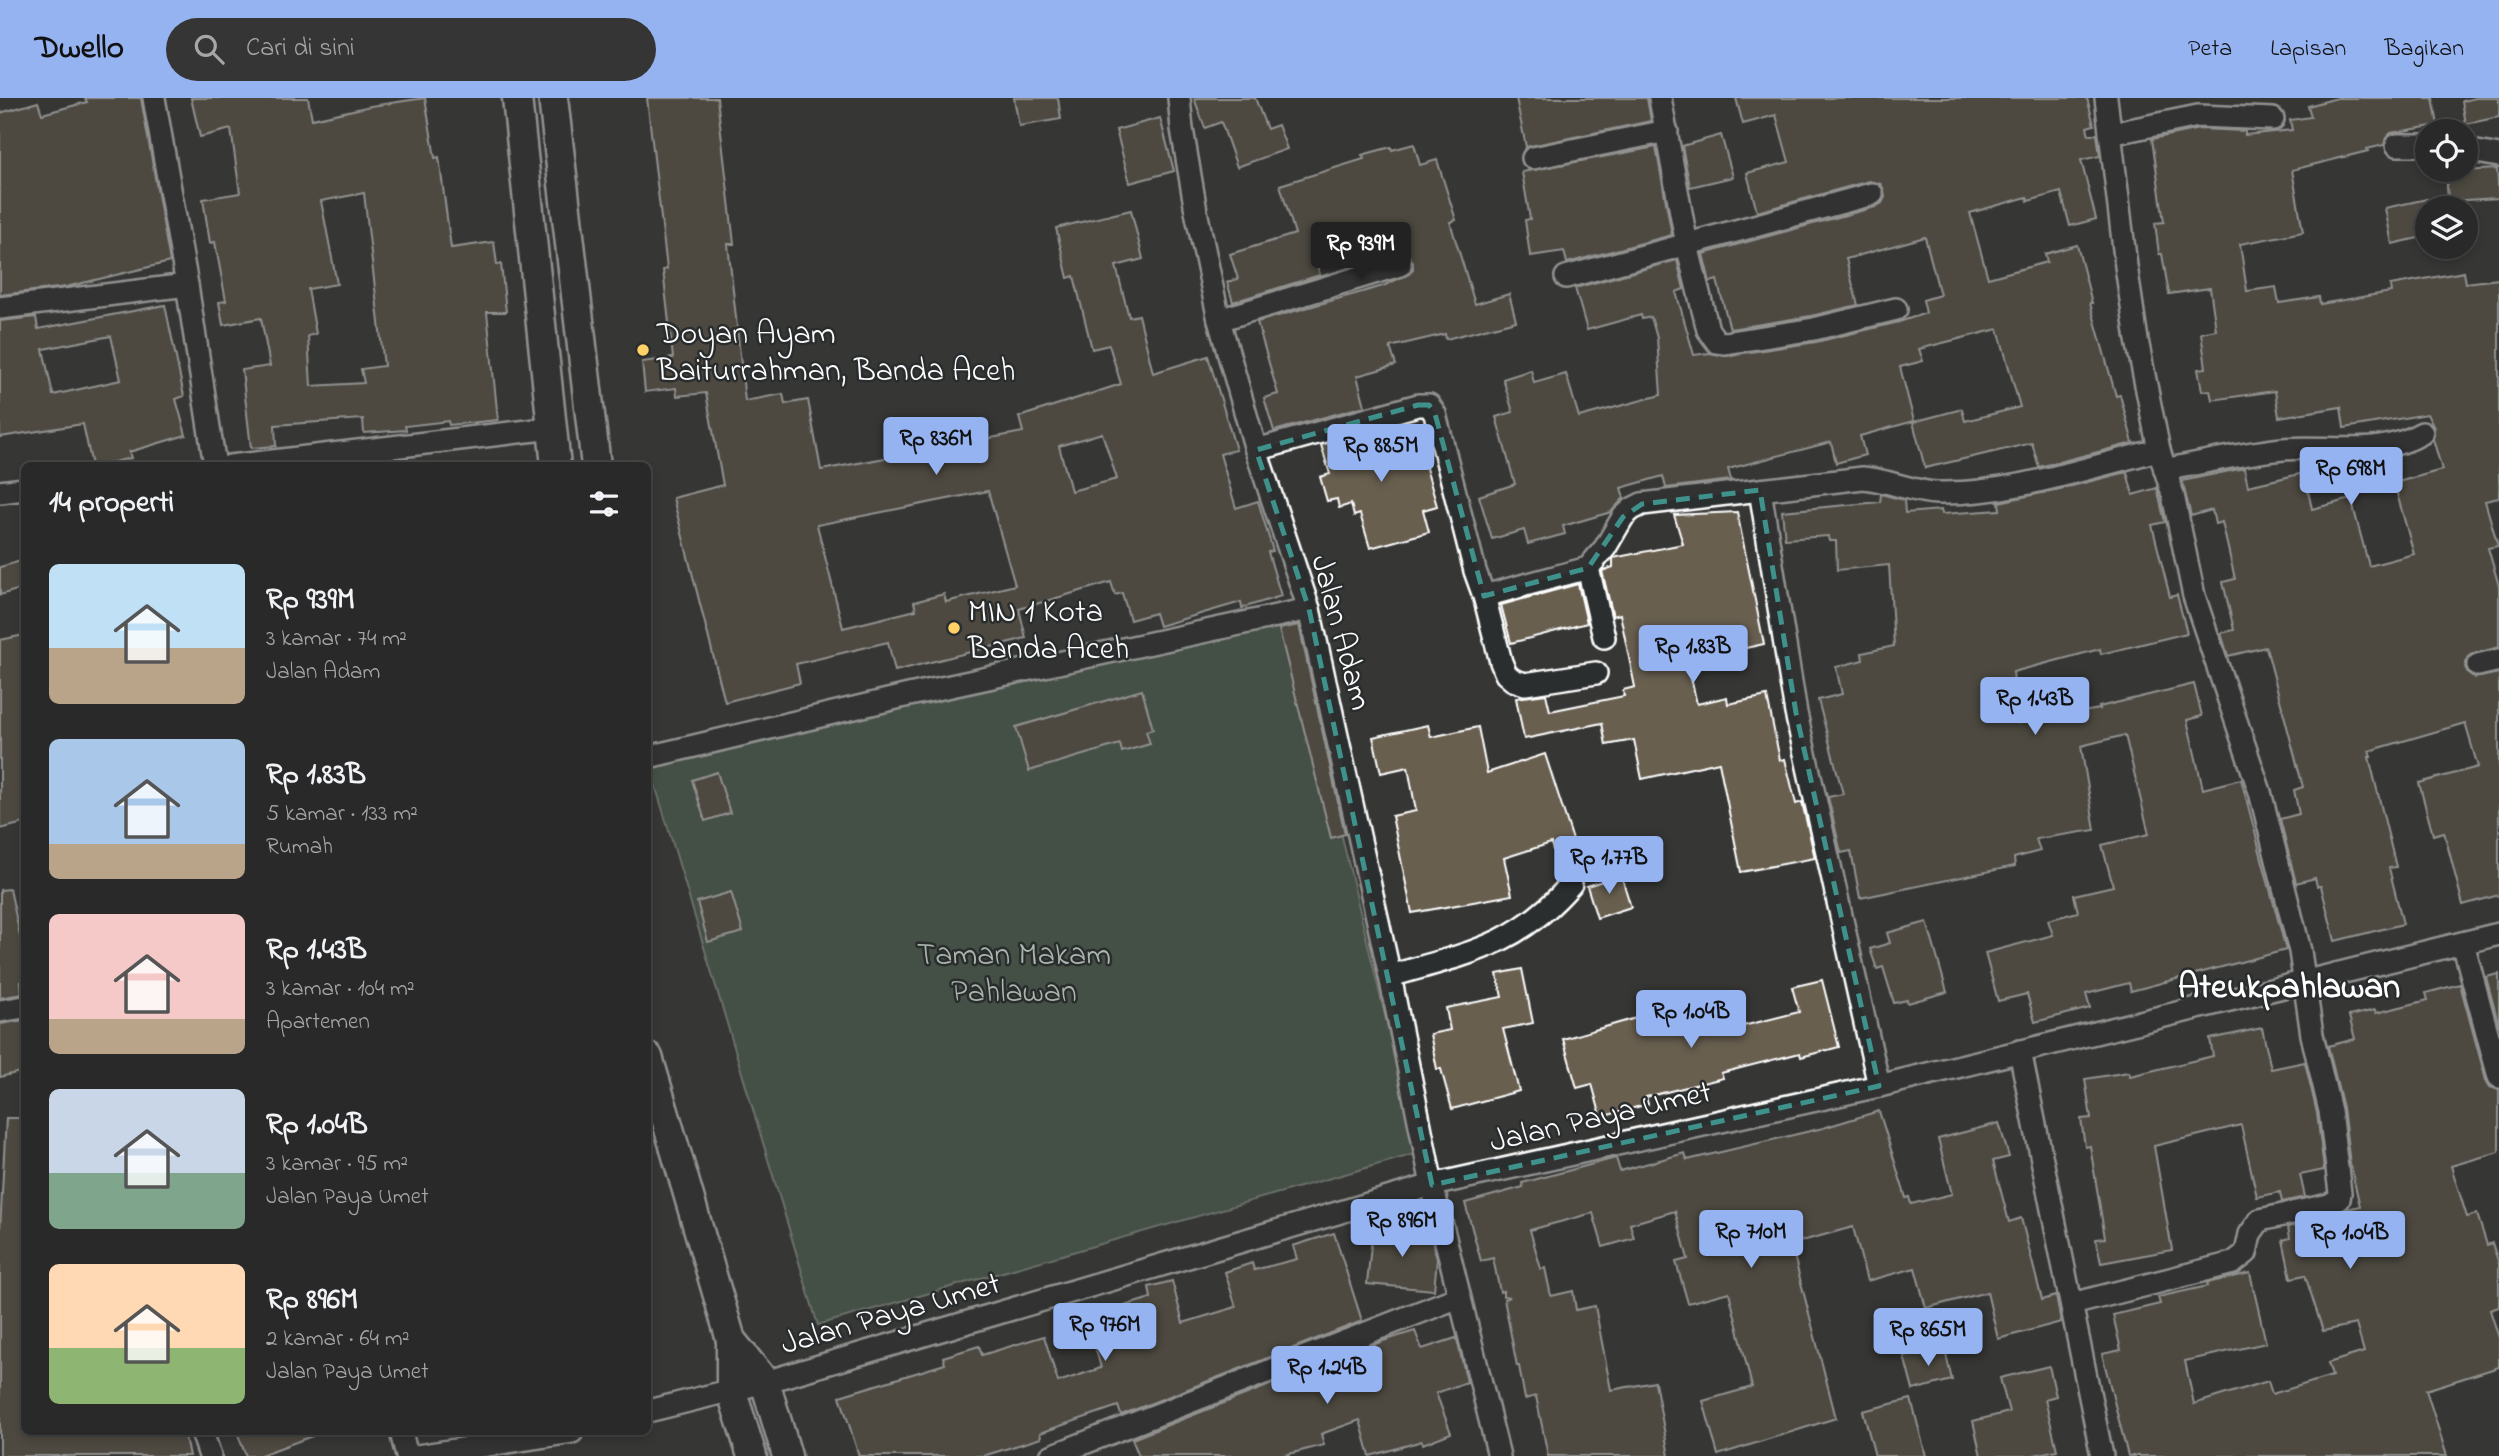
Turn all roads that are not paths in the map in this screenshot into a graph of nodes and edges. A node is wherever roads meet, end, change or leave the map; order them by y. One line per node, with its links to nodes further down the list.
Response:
1 (154, 98): 19 (street)
2 (517, 98): 23 (street)
3 (554, 98): 30 (street)
4 (1179, 98): 22 (street, Jalan Adam)
5 (1660, 98): 8 (street)
6 (2106, 98): 9 (street)
7 (2273, 120): 9 (street)
8 (1667, 131): 14 (street); 16 (street)
9 (2110, 134): 26 (street)
10 (2397, 145): 11 (street)
11 (2415, 145)
12 (2478, 152): 13 (street)
13 (2499, 156)
14 (1533, 158)
15 (1872, 194): 16 (street)
16 (1688, 245): 18 (street); 21 (street)
17 (1400, 265): 22 (street)
18 (1566, 277)
19 (187, 285): 20 (street); 27 (street)
20 (0, 307)
21 (1896, 309)
22 (1219, 320): 25 (street, Jalan Adam)
23 (553, 428): 28 (street); 29 (street)
24 (2422, 433): 26 (street)
25 (1256, 450): 35 (street); 36 (street, Jalan Adam)
26 (2162, 460): 32 (street); 46 (street)
27 (214, 462)
28 (264, 462)
29 (556, 462)
30 (596, 462)
31 (21, 489): 33 (street)
32 (1760, 490): 34 (street); 52 (street)
33 (0, 492)
34 (1588, 568): 35 (street); 37 (street)
35 (1483, 596): 40 (street)
36 (1309, 609): 41 (street); 45 (street, Jalan Adam)
37 (1604, 637)
38 (2499, 660): 39 (street)
39 (2478, 665)
40 (1596, 673)
41 (651, 756)
42 (1571, 884): 45 (street)
43 (2499, 934): 44 (street, Jalan Paya Umet)
44 (2463, 943): 46 (street, Jalan Paya Umet); 51 (street)
45 (1390, 975): 53 (street, Jalan Adam)
46 (2303, 982): 49 (street, Jalan Paya Umet); 55 (street)
47 (21, 1008): 48 (street)
48 (0, 1011)
49 (2020, 1051): 52 (street, Jalan Paya Umet); 55 (street)
50 (651, 1067): 56 (street)
51 (2499, 1077)
52 (1878, 1086): 53 (street, Jalan Paya Umet)
53 (1432, 1185): 54 (street, Jalan Adam); 57 (street, Jalan Paya Umet)
54 (1460, 1297): 68 (street); 69 (street, Jalan Adam)
55 (2072, 1304): 70 (street)
56 (731, 1339): 57 (street); 58 (street)
57 (765, 1382): 58 (street, Jalan Paya Umet); 67 (street)
58 (732, 1389): 59 (street, Jalan Paya Umet); 66 (street)
59 (651, 1410)
60 (203, 1435): 63 (street)
61 (402, 1435): 64 (street)
62 (553, 1435): 65 (street)
63 (210, 1456)
64 (407, 1456)
65 (417, 1456)
66 (752, 1456)
67 (787, 1456)
68 (1051, 1456)
69 (1499, 1456)
70 (2102, 1456)

